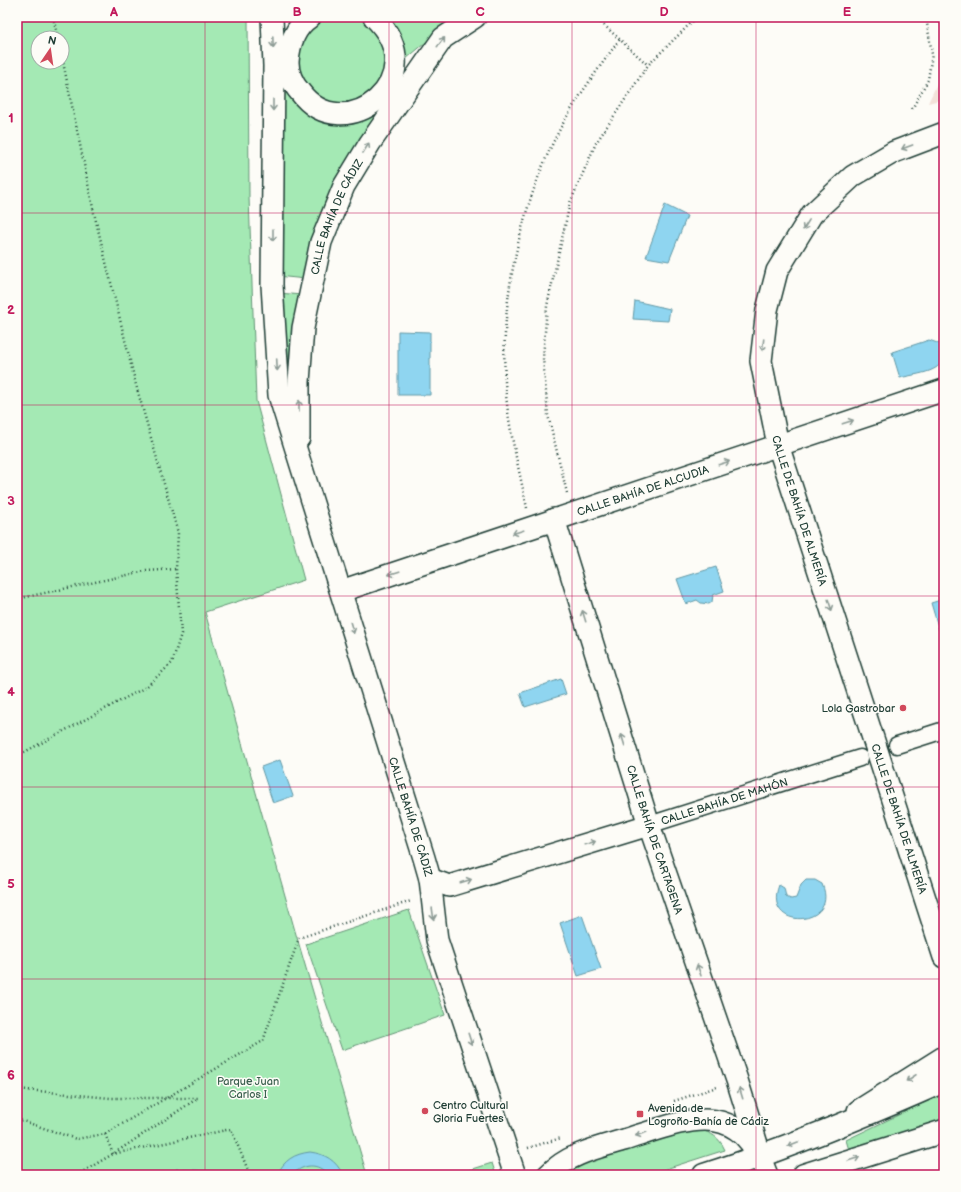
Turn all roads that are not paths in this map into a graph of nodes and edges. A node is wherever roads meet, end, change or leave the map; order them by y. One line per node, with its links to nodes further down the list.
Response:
1 (272, 17): 5 (street, one-way to 5)
2 (310, 17): 5 (street)
3 (374, 17): 6 (street)
4 (476, 17): 6 (street, CALLE BAHÍA DE CÁDIZ, one-way to 4)
5 (281, 66): 6 (street); 10 (street, CALLE BAHÍA DE CÁDIZ, one-way to 10)
6 (392, 97): 10 (street, CALLE BAHÍA DE CÁDIZ, one-way to 6)
7 (944, 133): 9 (street, CALLE DE BAHÍA DE ALMERÍA, one-way to 9)
8 (944, 390): 9 (street, CALLE BAHÍA DE ALCUDIA, one-way to 8)
9 (778, 445): 11 (street, CALLE BAHÍA DE ALCUDIA, one-way to 9); 18 (street, CALLE DE BAHÍA DE ALMERÍA, one-way to 18)
10 (299, 459): 12 (street, CALLE BAHÍA DE CÁDIZ)
11 (554, 520): 12 (street, CALLE BAHÍA DE ALCUDIA, one-way to 12); 16 (street, CALLE BAHÍA DE CARTAGENA, one-way to 11)
12 (341, 591): 17 (street, CALLE BAHÍA DE CÁDIZ, one-way to 17)
13 (944, 730): 14 (street)
14 (897, 746)
15 (860, 758): 16 (street, CALLE BAHÍA DE MAHÓN)
16 (649, 825): 17 (street, CALLE BAHÍA DE MAHÓN, one-way to 16); 23 (street, CALLE BAHÍA DE CARTAGENA, one-way to 16)
17 (430, 887): 24 (street, CALLE BAHÍA DE CÁDIZ, one-way to 24)
18 (944, 957)
19 (944, 1057): 22 (street, one-way to 22)
20 (944, 1081): 22 (main road)
21 (944, 1130): 27 (main road, one-way to 21)
22 (826, 1132): 23 (main road, one-way to 23)
23 (764, 1166): 25 (street, one-way to 25); 26 (main road)
24 (515, 1175)
25 (548, 1175)
26 (704, 1175)
27 (804, 1175)

